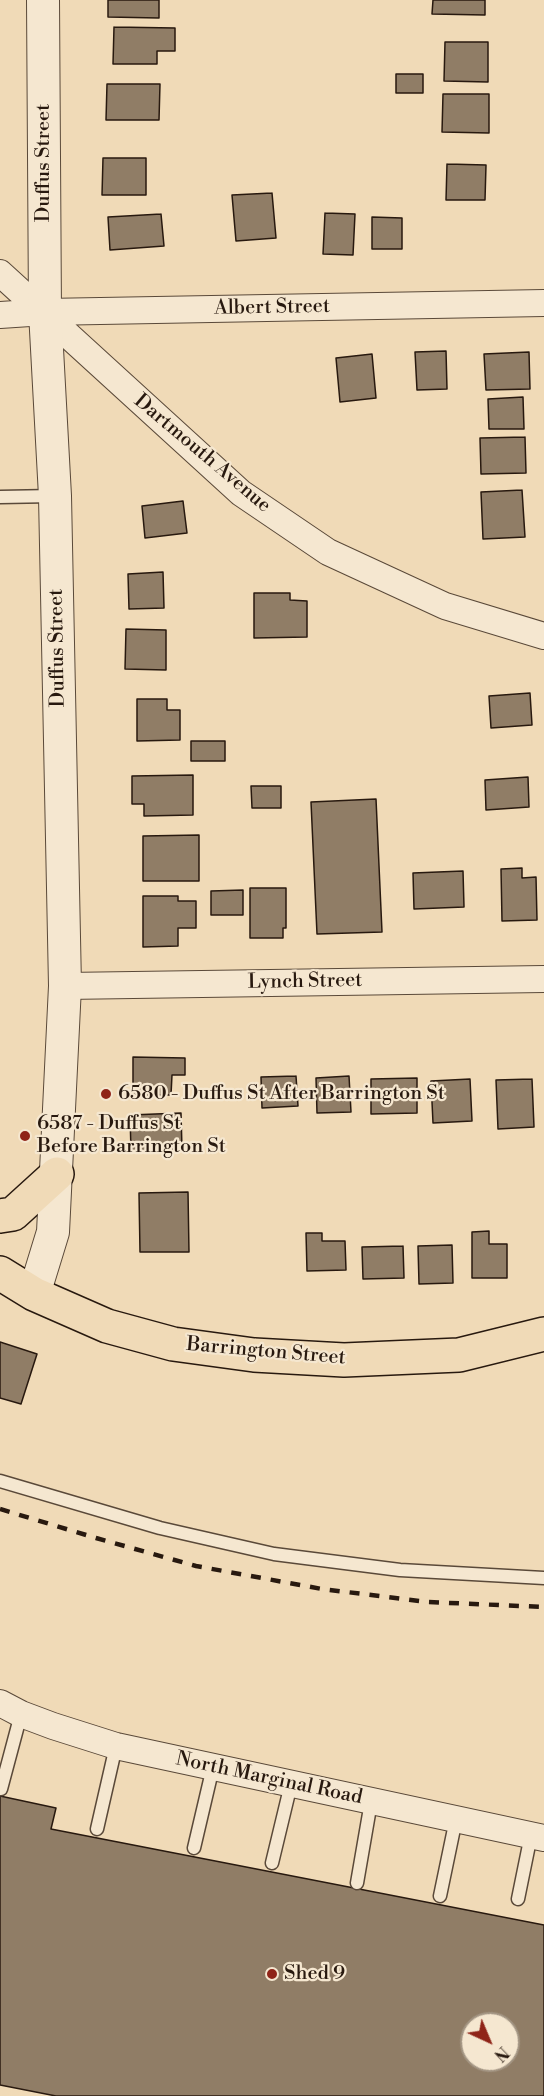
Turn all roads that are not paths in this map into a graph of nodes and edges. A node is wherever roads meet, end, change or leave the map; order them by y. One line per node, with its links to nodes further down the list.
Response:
1 (43, 0): 5 (street, Duffus Street)
2 (0, 273): 5 (street, Dartmouth Avenue)
3 (0, 299): 5 (street, Dartmouth Avenue)
4 (544, 303): 5 (street, Albert Street)
5 (45, 312): 6 (street, Albert Street); 7 (street, Duffus Street); 9 (street, Dartmouth Avenue)
6 (0, 315)
7 (55, 496): 8 (lane); 11 (street, Duffus Street)
8 (0, 497)
9 (544, 636)
10 (544, 979): 11 (street, Lynch Street)
11 (65, 986): 12 (street, Duffus Street)
12 (57, 1174): 13 (main road); 15 (street, Duffus Street)
13 (0, 1216)
14 (0, 1273): 15 (main road, Barrington Street)
15 (34, 1294): 16 (main road, Barrington Street)
16 (544, 1334)
17 (0, 1481): 18 (lane)
18 (544, 1578)
19 (10, 1709): 20 (street, North Marginal Road); 23 (lane)
20 (116, 1746): 21 (street, North Marginal Road); 26 (lane)
21 (213, 1767): 22 (street, North Marginal Road); 28 (lane)
22 (291, 1784): 24 (street, North Marginal Road); 29 (lane)
23 (1, 1789)
24 (371, 1802): 25 (street, North Marginal Road); 30 (lane)
25 (456, 1819): 27 (street, North Marginal Road); 31 (lane)
26 (97, 1829)
27 (538, 1836): 32 (lane)
28 (194, 1848)
29 (272, 1863)
30 (357, 1882)
31 (440, 1896)
32 (518, 1899)

